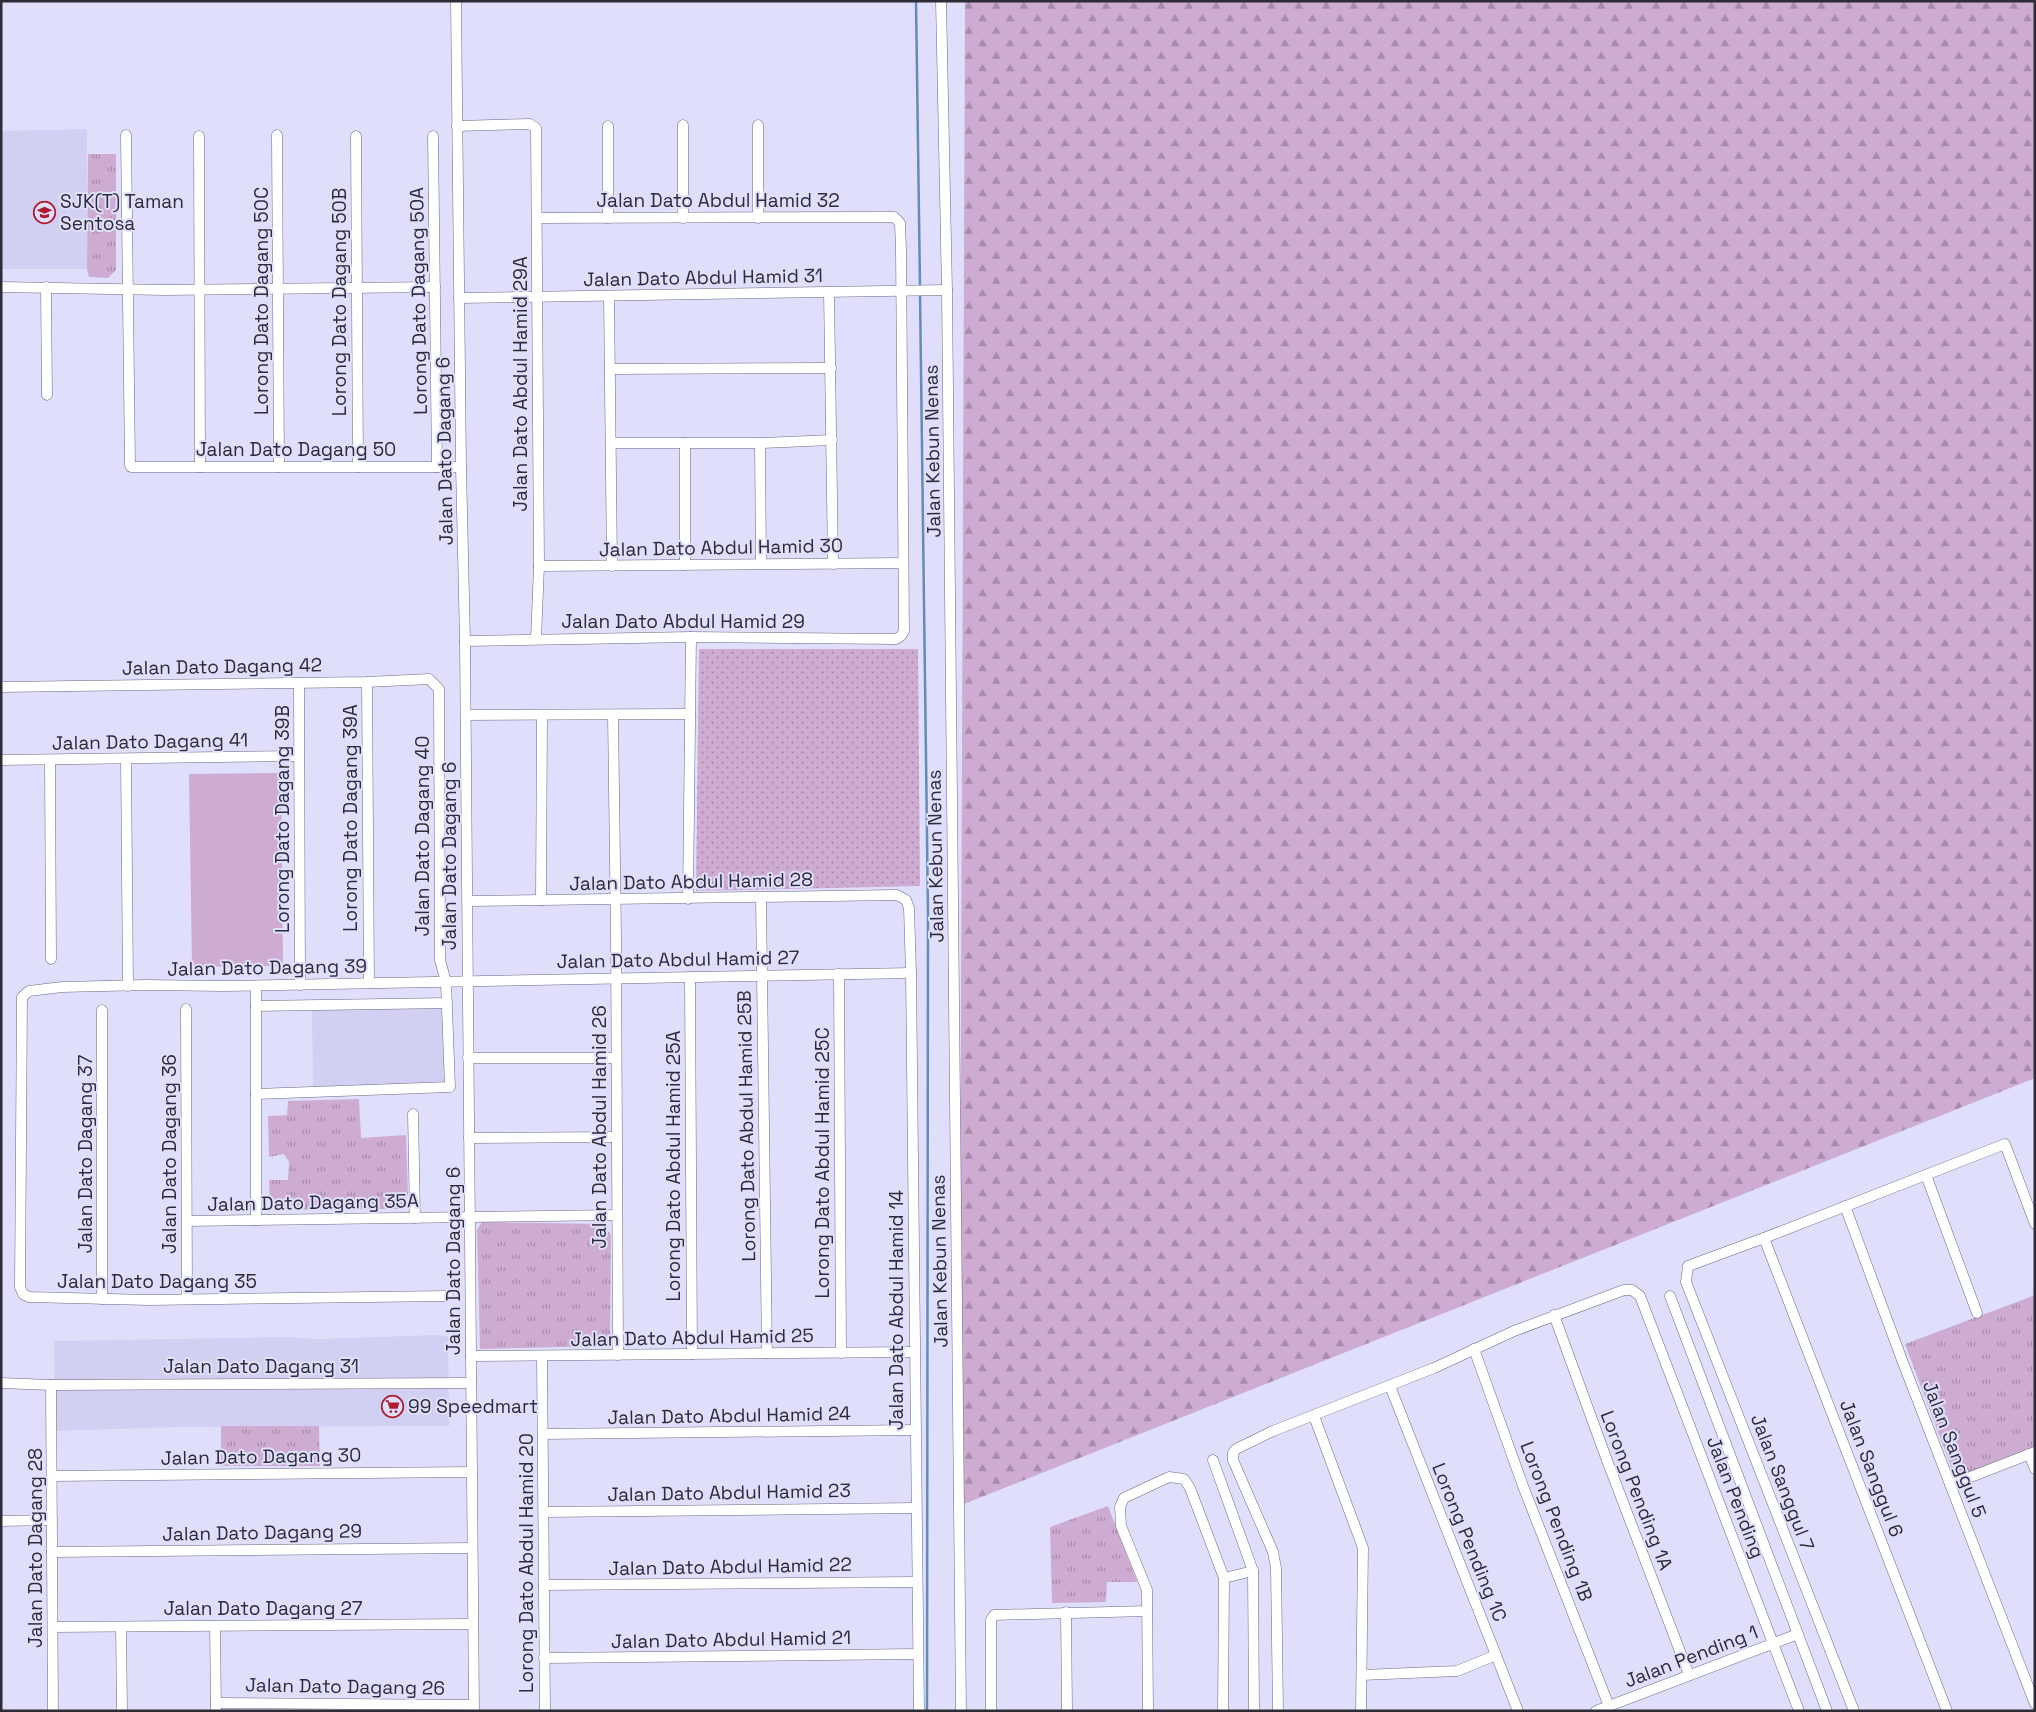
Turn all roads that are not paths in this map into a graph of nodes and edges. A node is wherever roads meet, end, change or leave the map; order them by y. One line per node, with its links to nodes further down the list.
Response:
1 (456, 1): 5 (street, Jalan Dato Dagang 6)
2 (941, 1): 23 (street, Jalan Kebun Nenas)
3 (683, 125): 14 (street)
4 (758, 125): 15 (street)
5 (457, 126): 12 (street, Jalan Dato Abdul Hamid 29A); 28 (street, Jalan Dato Dagang 6)
6 (608, 126): 13 (street)
7 (126, 135): 20 (street)
8 (277, 135): 22 (street, Lorong Dato Dagang 50C)
9 (199, 136): 21 (street)
10 (356, 136): 19 (street, Lorong Dato Dagang 50B)
11 (434, 136): 18 (street, Lorong Dato Dagang 50A)
12 (536, 218): 13 (street, Jalan Dato Abdul Hamid 32); 27 (street, Jalan Dato Abdul Hamid 29A)
13 (608, 218): 14 (street, Jalan Dato Abdul Hamid 32)
14 (683, 218): 15 (street, Jalan Dato Abdul Hamid 32)
15 (758, 218): 24 (street, Jalan Dato Abdul Hamid 32)
16 (1, 287): 17 (street)
17 (46, 287): 20 (street); 31 (street)
18 (435, 287): 19 (street); 36 (street, Lorong Dato Dagang 50A)
19 (355, 288): 22 (street); 39 (street, Lorong Dato Dagang 50B)
20 (126, 289): 21 (street); 37 (street, Jalan Dato Dagang 50)
21 (200, 289): 22 (street); 37 (street)
22 (278, 289): 38 (street, Lorong Dato Dagang 50C)
23 (948, 290): 24 (street, Jalan Dato Abdul Hamid 31); 161 (street, Jalan Kebun Nenas)
24 (901, 291): 25 (street, Jalan Dato Abdul Hamid 31); 41 (street)
25 (829, 292): 26 (street, Jalan Dato Abdul Hamid 31); 29 (street)
26 (608, 296): 27 (street, Jalan Dato Abdul Hamid 31); 30 (street)
27 (537, 297): 28 (street, Jalan Dato Abdul Hamid 31); 45 (street, Jalan Dato Abdul Hamid 29A)
28 (459, 298): 40 (street, Jalan Dato Dagang 6)
29 (831, 368): 30 (street); 32 (street)
30 (610, 369): 33 (street)
31 (47, 395)
32 (832, 440): 35 (street); 43 (street)
33 (611, 443): 34 (street); 46 (street)
34 (685, 443): 35 (street); 44 (street)
35 (760, 443): 42 (street)
36 (437, 466): 39 (street, Jalan Dato Dagang 50); 40 (street, Jalan Dato Dagang 50)
37 (200, 467): 38 (street, Jalan Dato Dagang 50)
38 (280, 467): 39 (street, Jalan Dato Dagang 50)
39 (358, 467)
40 (461, 467): 49 (street, Jalan Dato Dagang 6)
41 (903, 563): 43 (street, Jalan Dato Abdul Hamid 30); 47 (street, Jalan Dato Abdul Hamid 29)
42 (761, 564): 43 (street, Jalan Dato Abdul Hamid 30); 44 (street, Jalan Dato Abdul Hamid 30)
43 (833, 564)
44 (685, 565): 46 (street, Jalan Dato Abdul Hamid 30)
45 (539, 566): 46 (street, Jalan Dato Abdul Hamid 30); 48 (street, Jalan Dato Abdul Hamid 29A)
46 (612, 566)
47 (691, 637): 48 (street, Jalan Dato Abdul Hamid 29); 56 (street)
48 (536, 639): 49 (street, Jalan Dato Abdul Hamid 29)
49 (465, 641): 57 (street, Jalan Dato Dagang 6)
50 (367, 682): 51 (street, Jalan Dato Dagang 42); 53 (street, Jalan Dato Dagang 42); 76 (street, Lorong Dato Dagang 39A)
51 (299, 683): 52 (street, Jalan Dato Dagang 42); 58 (street, Lorong Dato Dagang 39B)
52 (1, 687)
53 (439, 689): 75 (street, Jalan Dato Dagang 40)
54 (542, 714): 55 (street); 57 (street); 64 (street)
55 (613, 714): 56 (street); 65 (street, Jalan Dato Abdul Hamid 26)
56 (690, 714): 63 (street)
57 (466, 715): 66 (street, Jalan Dato Dagang 6)
58 (299, 756): 59 (street, Jalan Dato Dagang 41); 77 (street, Lorong Dato Dagang 39B)
59 (126, 759): 61 (street, Jalan Dato Dagang 41); 78 (street)
60 (1, 760): 61 (street, Jalan Dato Dagang 41)
61 (50, 760): 68 (street)
62 (761, 898): 63 (street, Jalan Dato Abdul Hamid 28); 67 (street, Jalan Dato Abdul Hamid 28); 71 (street, Lorong Dato Abdul Hamid 25B)
63 (688, 899): 65 (street, Jalan Dato Abdul Hamid 28)
64 (541, 900): 65 (street, Jalan Dato Abdul Hamid 28); 66 (street, Jalan Dato Abdul Hamid 28)
65 (616, 900): 73 (street, Jalan Dato Abdul Hamid 26)
66 (467, 901): 74 (street, Jalan Dato Dagang 6)
67 (909, 908): 69 (street, Jalan Dato Abdul Hamid 14)
68 (51, 959)
69 (911, 972): 70 (street, Jalan Dato Abdul Hamid 27); 107 (street, Jalan Dato Abdul Hamid 14)
70 (838, 974): 71 (street, Jalan Dato Abdul Hamid 27); 109 (street, Lorong Dato Abdul Hamid 25C)
71 (762, 976): 72 (street, Jalan Dato Abdul Hamid 27); 108 (street, Lorong Dato Abdul Hamid 25B)
72 (690, 977): 73 (street, Jalan Dato Abdul Hamid 27); 110 (street, Lorong Dato Abdul Hamid 25A)
73 (616, 978): 74 (street, Jalan Dato Abdul Hamid 27); 85 (street, Jalan Dato Abdul Hamid 26)
74 (468, 981): 75 (street, Jalan Dato Abdul Hamid 27); 84 (street, Jalan Dato Dagang 6)
75 (446, 982): 76 (street, Jalan Dato Dagang 39); 80 (street, Jalan Dato Dagang 40)
76 (369, 983): 77 (street, Jalan Dato Dagang 39)
77 (300, 985): 79 (street, Jalan Dato Dagang 39)
78 (128, 986): 79 (street, Jalan Dato Dagang 39); 90 (street, Jalan Dato Dagang 39)
79 (256, 986): 81 (street)
80 (447, 1003): 81 (street); 86 (street, Jalan Dato Dagang 40)
81 (256, 1006): 86 (street)
82 (186, 1009): 97 (street, Jalan Dato Dagang 36)
83 (102, 1010): 102 (street, Jalan Dato Dagang 37)
84 (468, 1058): 85 (street); 89 (street, Jalan Dato Dagang 6)
85 (616, 1058): 88 (street, Jalan Dato Abdul Hamid 26)
86 (256, 1094): 96 (street)
87 (413, 1114): 94 (street)
88 (616, 1137): 89 (street); 93 (street, Jalan Dato Abdul Hamid 26)
89 (469, 1138): 95 (street, Jalan Dato Dagang 6)
90 (22, 1139): 102 (street, Jalan Dato Dagang 35)
91 (1926, 1175): 92 (street); 98 (street); 104 (street)
92 (1845, 1206): 99 (street); 126 (street, Jalan Sanggul 5)
93 (617, 1215): 95 (street, Jalan Dato Dagang 35A); 111 (street, Jalan Dato Abdul Hamid 26)
94 (415, 1218): 95 (street, Jalan Dato Dagang 35A); 96 (street, Jalan Dato Dagang 35A)
95 (470, 1218): 112 (street, Jalan Dato Dagang 6)
96 (256, 1220): 97 (street, Jalan Dato Dagang 35A)
97 (187, 1221): 103 (street, Jalan Dato Dagang 36)
98 (2035, 1224)
99 (1764, 1238): 173 (street, Jalan Sanggul 7); 174 (street, Jalan Sanggul 6)
100 (448, 1296): 103 (street, Jalan Dato Dagang 35)
101 (1670, 1296): 143 (street)
102 (102, 1299): 103 (street, Jalan Dato Dagang 35)
103 (187, 1299)
104 (1977, 1313)
105 (1554, 1315): 106 (street); 144 (street, Jalan Pending); 149 (street, Lorong Pending 1A)
106 (1474, 1349): 117 (street); 151 (street, Lorong Pending 1B)
107 (914, 1352): 109 (street, Jalan Dato Abdul Hamid 25); 119 (street, Jalan Dato Abdul Hamid 14)
108 (767, 1353): 109 (street, Jalan Dato Abdul Hamid 25); 110 (street, Jalan Dato Abdul Hamid 25)
109 (841, 1353)
110 (692, 1354): 111 (street, Jalan Dato Abdul Hamid 25)
111 (618, 1355): 113 (street, Jalan Dato Abdul Hamid 25)
112 (471, 1356): 113 (street, Jalan Dato Abdul Hamid 25); 115 (street, Jalan Dato Dagang 6)
113 (542, 1356): 120 (street, Lorong Dato Abdul Hamid 20)
114 (1, 1383): 116 (street, Jalan Dato Dagang 31)
115 (471, 1383): 116 (street, Jalan Dato Dagang 31); 124 (street, Jalan Dato Dagang 6)
116 (51, 1384): 125 (street, Jalan Dato Dagang 28)
117 (1390, 1386): 118 (street); 146 (street, Lorong Pending 1C)
118 (1314, 1416): 148 (street); 167 (street)
119 (914, 1430): 120 (street, Jalan Dato Abdul Hamid 24); 127 (street, Jalan Dato Abdul Hamid 14)
120 (543, 1434): 128 (street, Lorong Dato Abdul Hamid 20)
121 (2032, 1453): 123 (street); 126 (street)
122 (1213, 1460): 133 (street)
123 (2035, 1469)
124 (472, 1472): 125 (street, Jalan Dato Dagang 30); 131 (street, Jalan Dato Dagang 6)
125 (52, 1476): 129 (street, Jalan Dato Dagang 28)
126 (1950, 1485): 150 (street, Jalan Sanggul 5)
127 (916, 1508): 128 (street, Jalan Dato Abdul Hamid 23); 135 (street, Jalan Dato Abdul Hamid 14)
128 (544, 1512): 136 (street, Lorong Dato Abdul Hamid 20)
129 (52, 1520): 130 (street); 132 (street, Jalan Dato Dagang 28)
130 (1, 1521)
131 (472, 1548): 132 (street, Jalan Dato Dagang 29); 139 (street, Jalan Dato Dagang 6)
132 (52, 1552): 141 (street, Jalan Dato Dagang 28)
133 (1254, 1571): 134 (street); 166 (street)
134 (1224, 1578): 137 (street); 165 (street)
135 (916, 1582): 136 (street, Jalan Dato Abdul Hamid 22); 145 (street, Jalan Dato Abdul Hamid 14)
136 (544, 1585): 147 (street, Lorong Dato Abdul Hamid 20)
137 (1147, 1611): 138 (street); 164 (street)
138 (1066, 1612): 162 (street); 163 (street)
139 (473, 1624): 140 (street, Jalan Dato Dagang 27); 156 (street, Jalan Dato Dagang 6)
140 (215, 1626): 142 (street, Jalan Dato Dagang 27); 152 (street)
141 (53, 1627): 142 (street, Jalan Dato Dagang 27); 157 (street, Jalan Dato Dagang 28)
142 (121, 1627): 158 (street)
143 (1798, 1634): 144 (street, Jalan Pending 1); 172 (street)
144 (1774, 1643): 149 (street, Jalan Pending 1); 171 (street, Jalan Pending)
145 (917, 1654): 147 (street, Jalan Dato Abdul Hamid 21); 160 (street, Jalan Dato Abdul Hamid 14)
146 (1496, 1655): 148 (street); 169 (street, Lorong Pending 1C)
147 (544, 1658): 159 (street, Lorong Dato Abdul Hamid 20)
148 (1362, 1675): 168 (street)
149 (1689, 1675): 151 (street, Jalan Pending 1)
150 (2035, 1704)
151 (1609, 1706): 170 (street, Jalan Pending 1)
152 (216, 1707): 153 (street, Jalan Dato Dagang 26)
153 (293, 1707): 154 (street, Jalan Dato Dagang 26)
154 (368, 1707): 155 (street, Jalan Dato Dagang 26)
155 (453, 1708): 156 (street, Jalan Dato Dagang 26)
156 (474, 1708)
157 (53, 1711)
158 (122, 1711)
159 (545, 1711)
160 (918, 1711)
161 (962, 1711)
162 (991, 1711)
163 (1067, 1711)
164 (1148, 1711)
165 (1224, 1711)
166 (1254, 1711)
167 (1278, 1711)
168 (1361, 1711)
169 (1518, 1711)
170 (1596, 1711)
171 (1799, 1711)
172 (1827, 1711)
173 (1854, 1711)
174 (1947, 1711)

